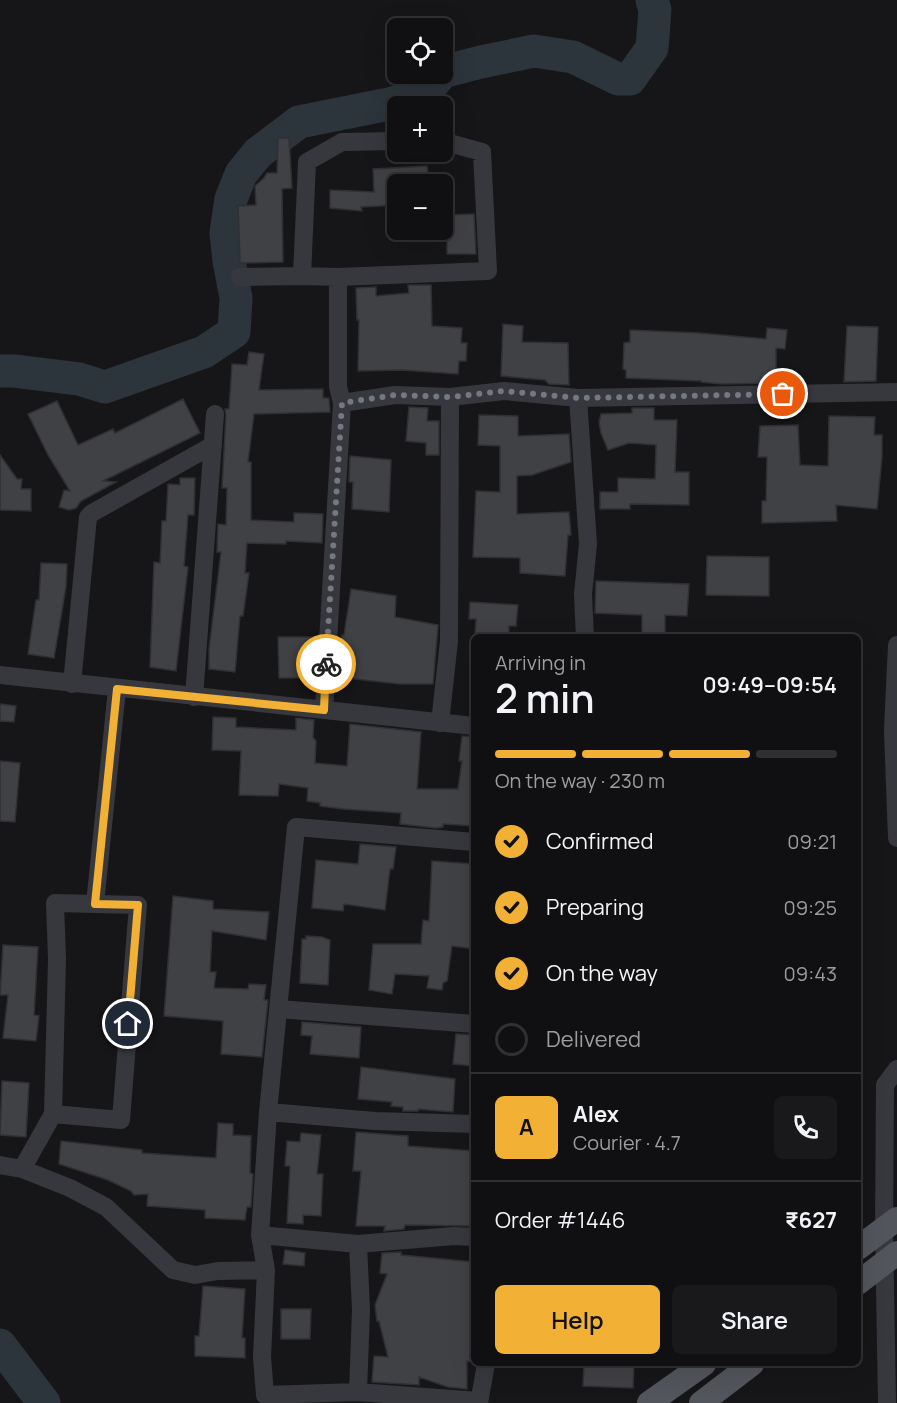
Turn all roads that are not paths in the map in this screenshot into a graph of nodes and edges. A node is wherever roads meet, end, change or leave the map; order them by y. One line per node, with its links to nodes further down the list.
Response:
1 (387, 141): 3 (street)
2 (453, 144): 5 (street)
3 (302, 276): 4 (street); 5 (street)
4 (240, 277)
5 (338, 278): 9 (street)
6 (897, 392): 8 (street)
7 (450, 397): 8 (street); 9 (street); 19 (street)
8 (578, 398): 12 (street)
9 (342, 403): 18 (street)
10 (215, 414): 11 (street)
11 (213, 444): 15 (street); 17 (street)
12 (585, 634)
13 (897, 645): 21 (street)
14 (0, 675): 15 (street)
15 (72, 684): 16 (street)
16 (117, 689): 17 (street); 23 (street)
17 (194, 697): 18 (street)
18 (324, 710): 19 (street)
19 (440, 723): 20 (street)
20 (471, 726)
21 (897, 838)
22 (471, 842): 24 (street)
23 (95, 904): 28 (street); 28 (street)
24 (279, 1010): 25 (street); 27 (street)
25 (471, 1024)
26 (897, 1069): 32 (street)
27 (268, 1112): 29 (street); 33 (street)
28 (53, 1114): 31 (street)
29 (471, 1124)
30 (0, 1165): 31 (street)
31 (22, 1169): 38 (street)
32 (891, 1223): 36 (main road); 37 (street)
33 (260, 1235): 35 (street); 38 (street)
34 (471, 1237): 35 (street)
35 (358, 1244): 43 (street)
36 (861, 1246)
37 (891, 1258): 39 (main road); 48 (street)
38 (266, 1270): 44 (street)
39 (861, 1281)
40 (486, 1366): 45 (street)
41 (701, 1366): 46 (main road)
42 (749, 1366): 47 (main road)
43 (358, 1392): 44 (street); 45 (street)
44 (271, 1399)
45 (479, 1402)
46 (649, 1403)
47 (701, 1403)
48 (887, 1403)

